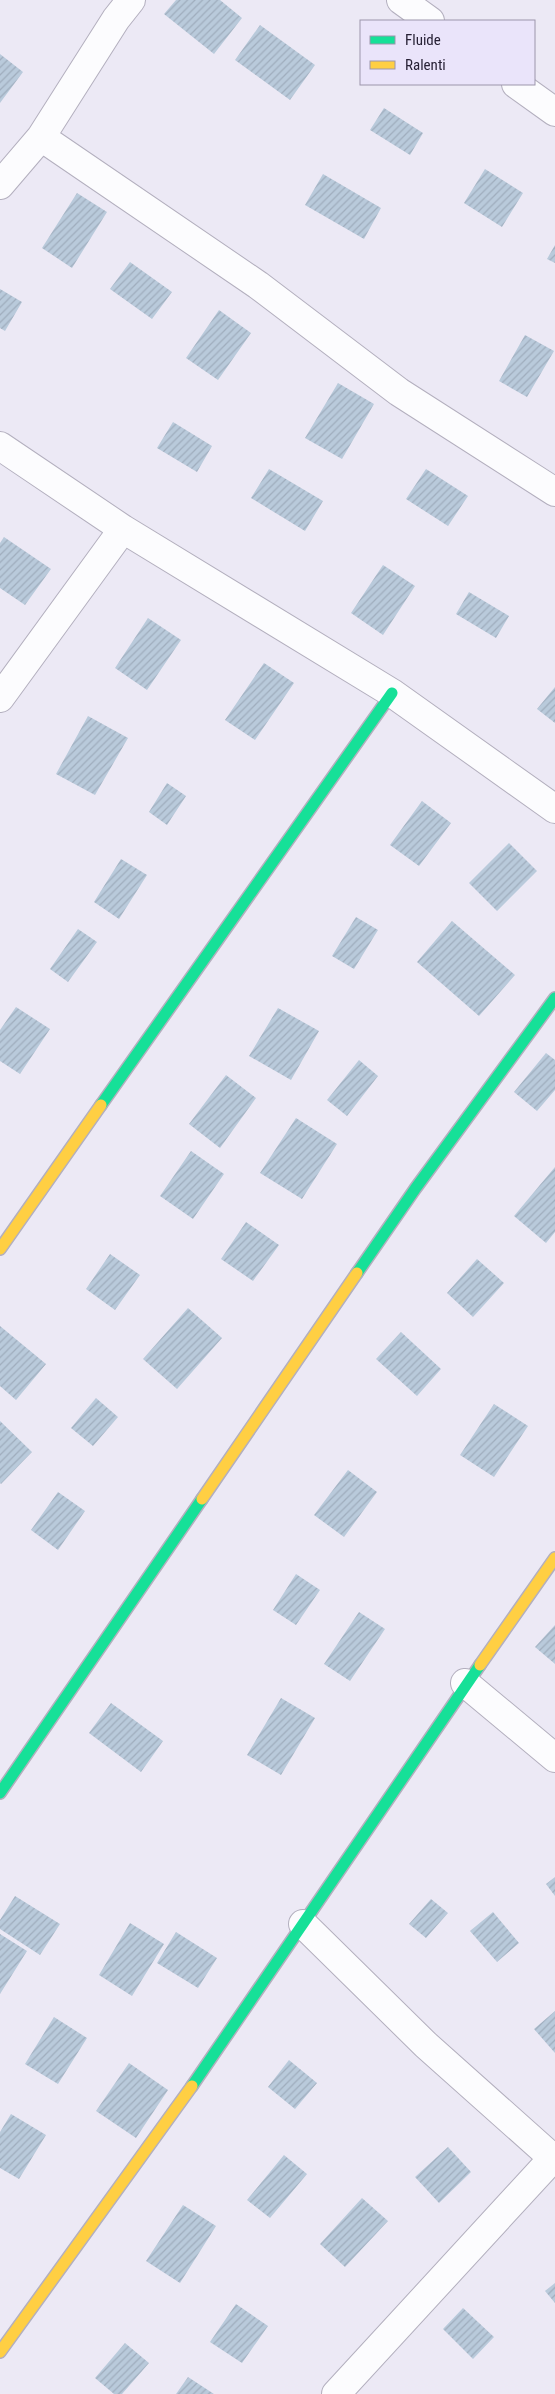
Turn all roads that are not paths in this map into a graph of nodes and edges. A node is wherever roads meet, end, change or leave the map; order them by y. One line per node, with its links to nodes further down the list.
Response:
1 (132, 0): 6 (street)
2 (401, 0): 3 (street)
3 (429, 20)
4 (517, 85): 5 (street)
5 (555, 112)
6 (41, 137): 7 (street); 9 (street)
7 (1, 180)
8 (0, 446): 10 (street)
9 (555, 492)
10 (123, 529): 11 (street); 12 (street)
11 (392, 693): 13 (street); 15 (street)
12 (0, 698)
13 (555, 809)
14 (555, 998): 19 (street)
15 (0, 1249)
16 (555, 1558): 17 (street)
17 (465, 1683): 18 (street); 20 (street)
18 (555, 1758)
19 (0, 1793)
20 (304, 1924): 21 (street); 22 (street)
21 (554, 2159): 23 (street)
22 (0, 2352)
23 (336, 2394)

